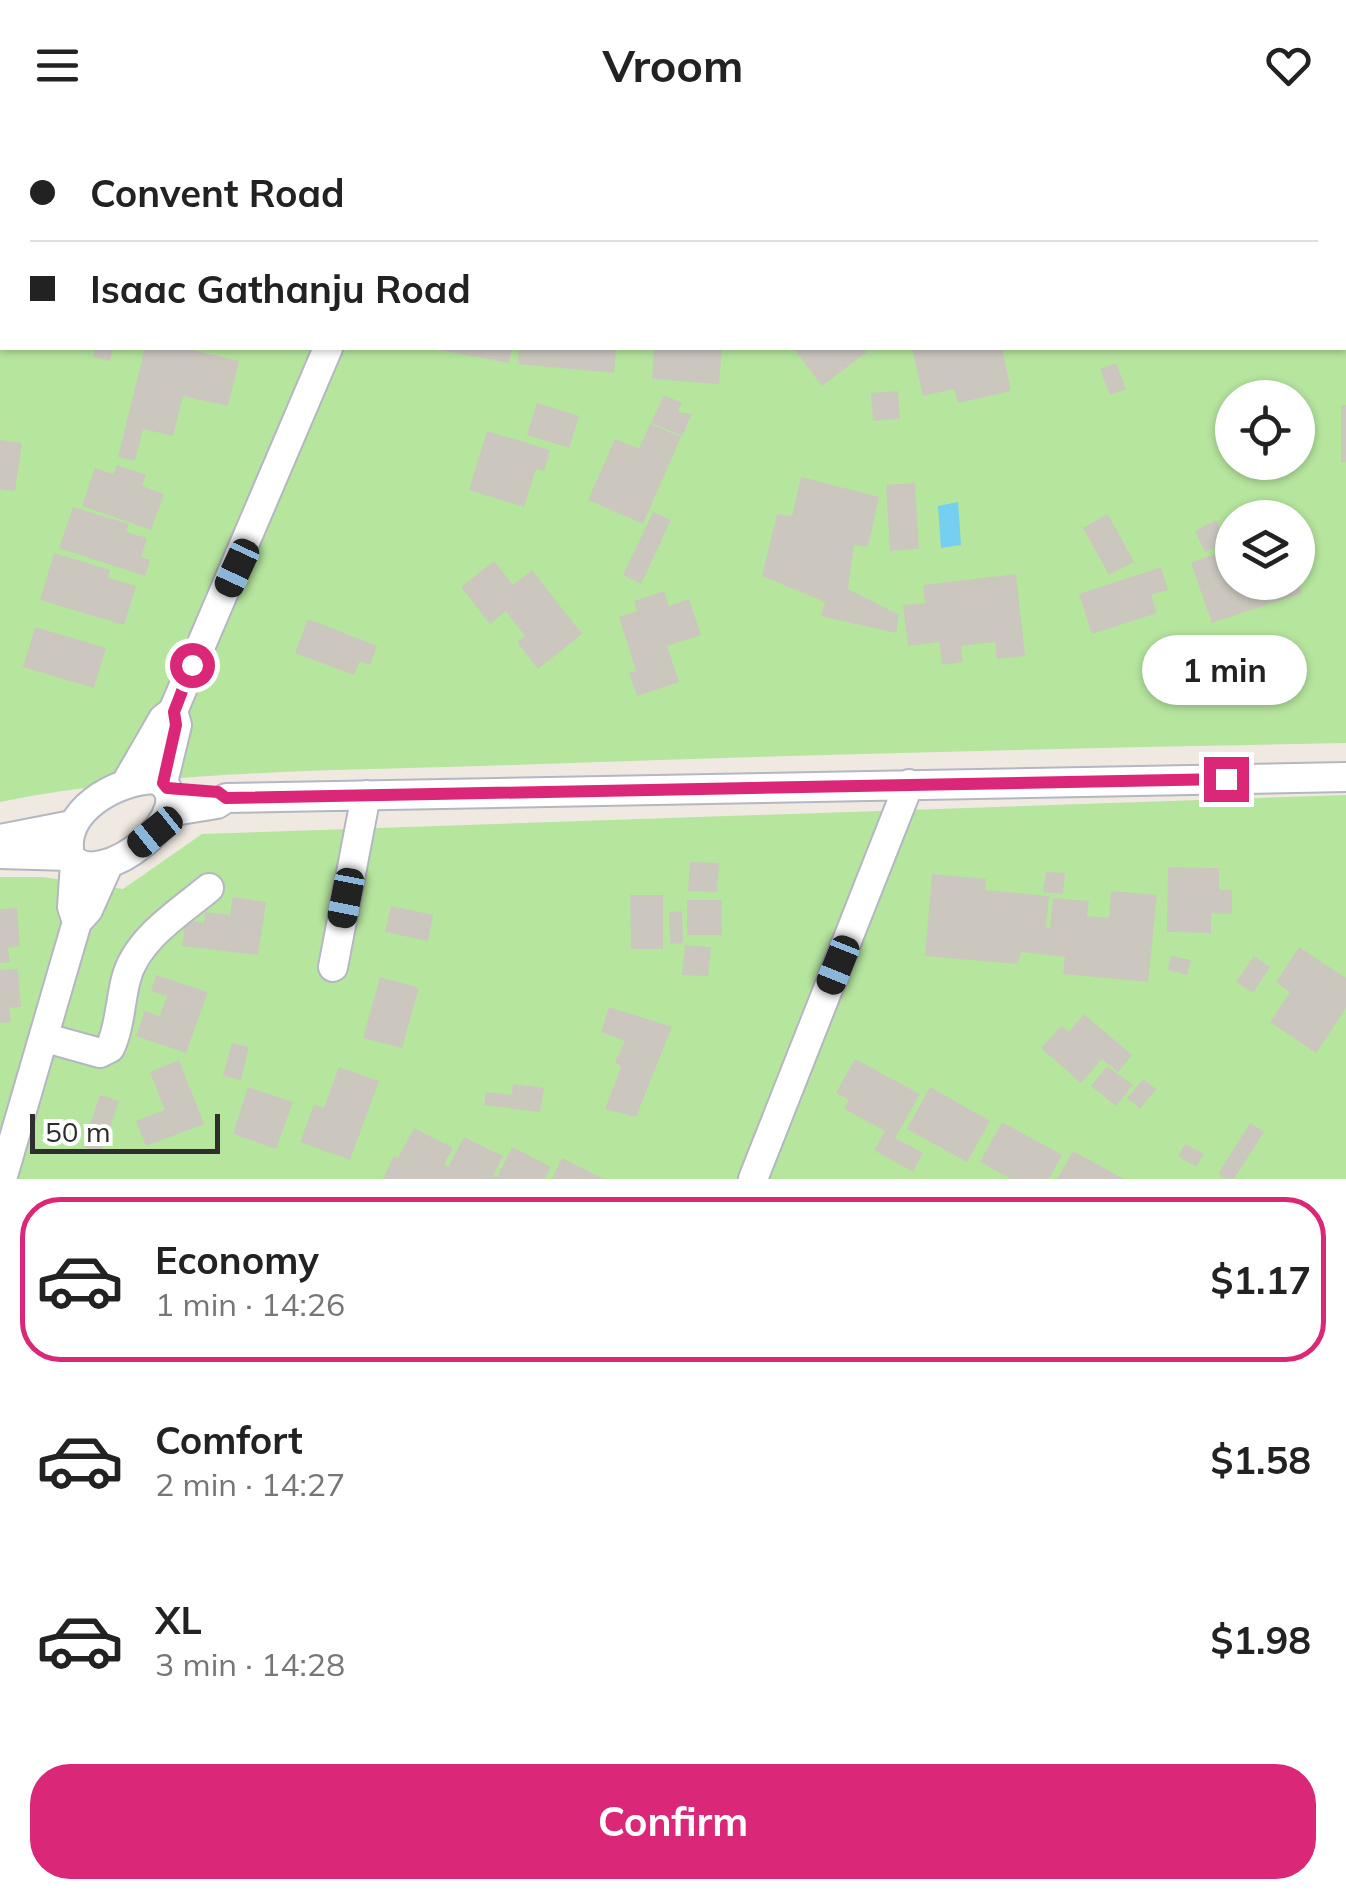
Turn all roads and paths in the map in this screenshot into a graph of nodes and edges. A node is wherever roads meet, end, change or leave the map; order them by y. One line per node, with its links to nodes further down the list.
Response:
1 (327, 350): 2 (street)
2 (174, 712): 4 (street); 6 (street)
3 (1346, 777): 5 (street)
4 (126, 784): 6 (street); 8 (street)
5 (909, 784): 7 (street); 18 (street)
6 (166, 794): 7 (street); 12 (street)
7 (366, 795): 15 (street)
8 (72, 825): 9 (street); 11 (street)
9 (0, 839)
10 (0, 854): 11 (street)
11 (73, 859): 12 (street); 14 (street)
12 (109, 863): 14 (street)
13 (209, 888): 16 (street)
14 (77, 922): 16 (street)
15 (333, 967)
16 (46, 1038): 17 (street)
17 (2, 1179)
18 (753, 1179)

